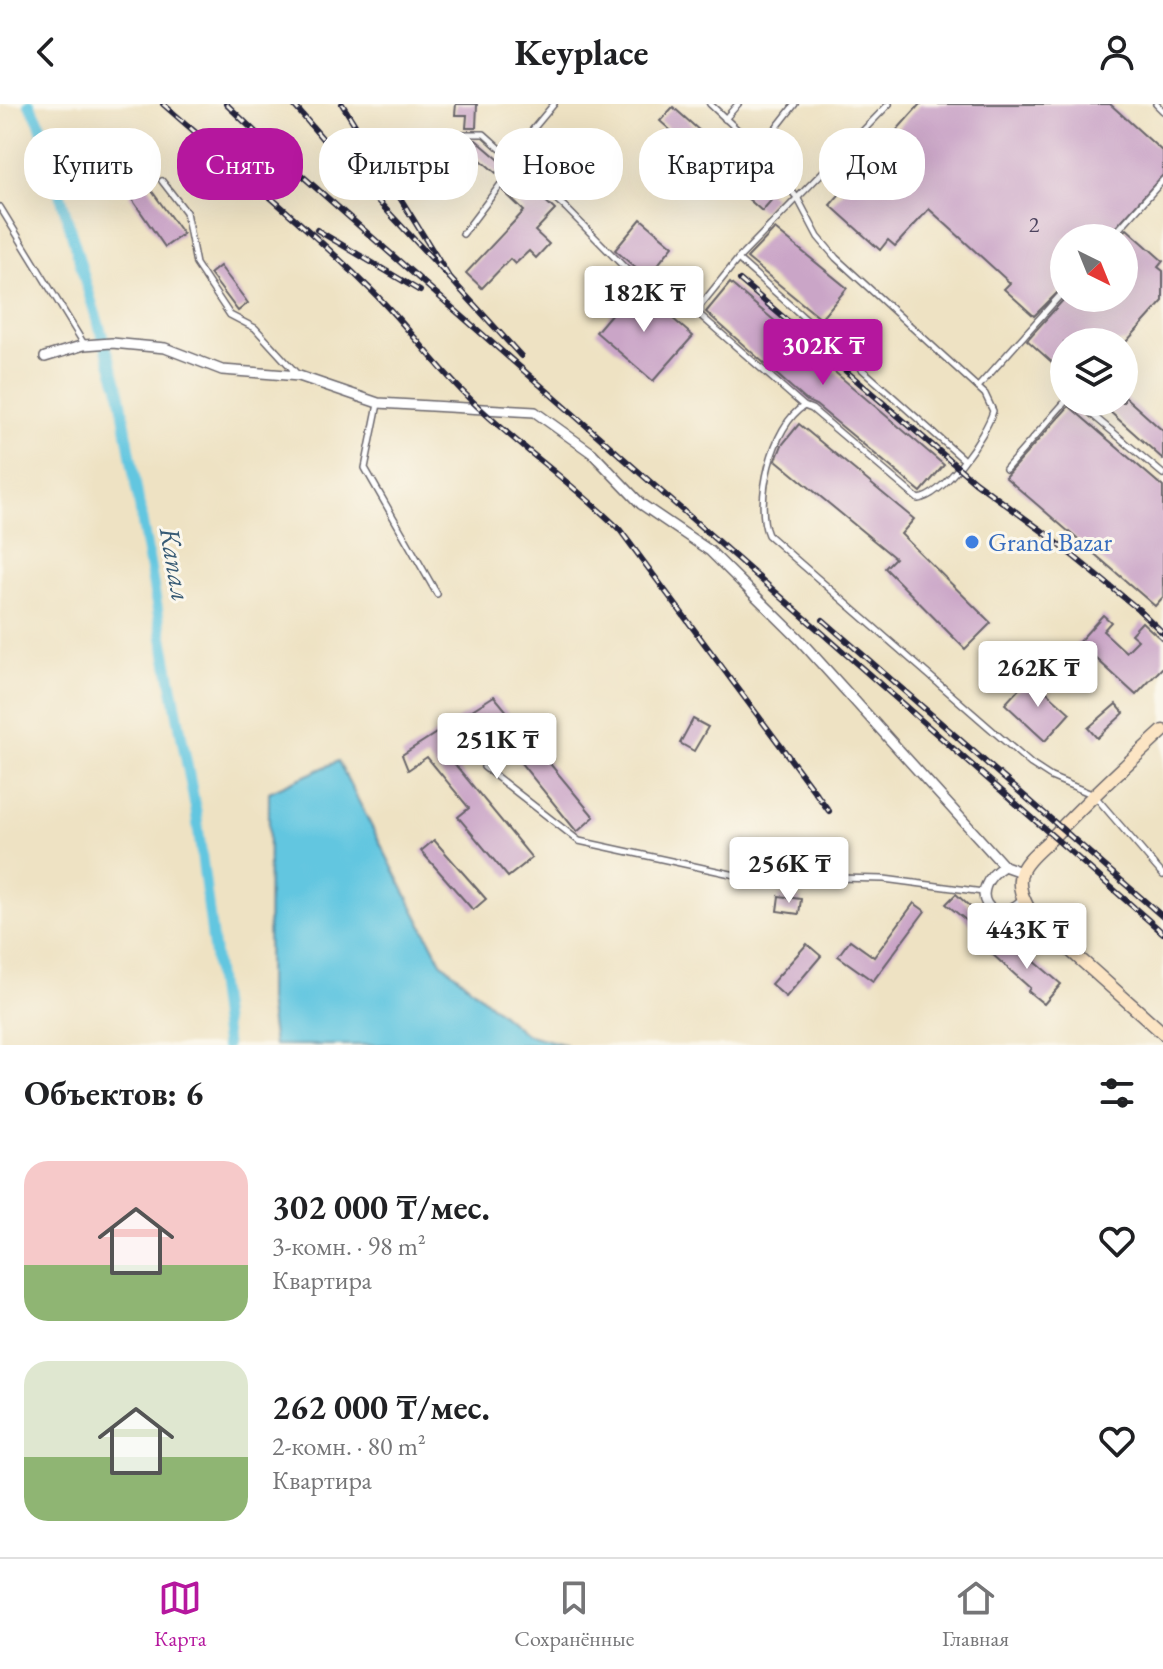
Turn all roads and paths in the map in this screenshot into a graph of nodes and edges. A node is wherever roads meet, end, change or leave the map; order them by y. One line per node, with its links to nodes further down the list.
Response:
1 (554, 104): 9 (lane)
2 (710, 104): 8 (lane)
3 (738, 104): 8 (lane)
4 (795, 104): 11 (lane)
5 (889, 104): 17 (lane)
6 (1156, 104): 7 (lane)
7 (1163, 111)
8 (725, 119): 10 (lane)
9 (534, 128)
10 (735, 128)
11 (776, 128)
12 (478, 132): 13 (lane)
13 (494, 145)
14 (1163, 180): 22 (lane)
15 (162, 181): 29 (lane)
16 (494, 193): 23 (lane)
17 (803, 194)
18 (557, 200): 25 (lane)
19 (797, 200): 24 (lane)
20 (799, 200): 30 (lane)
21 (0, 207): 27 (lane)
22 (1124, 224)
23 (463, 234)
24 (738, 259): 32 (lane); 35 (lane)
25 (629, 272)
26 (1050, 307): 30 (lane)
27 (84, 345): 28 (street); 29 (street)
28 (45, 357)
29 (299, 376): 31 (street)
30 (978, 387): 35 (lane)
31 (378, 403): 38 (lane); 42 (street)
32 (804, 406): 35 (lane); 41 (lane)
33 (1053, 416): 36 (lane)
34 (1094, 416): 37 (lane)
35 (963, 459)
36 (1006, 469)
37 (1163, 474)
38 (437, 594)
39 (1163, 731): 41 (main road)
40 (484, 767): 45 (lane)
41 (1094, 795): 43 (main road); 44 (lane)
42 (1004, 866): 43 (street); 45 (street)
43 (1021, 872): 46 (main road)
44 (1163, 875)
45 (983, 892): 46 (street)
46 (1023, 900): 47 (main road)
47 (1163, 1033)

